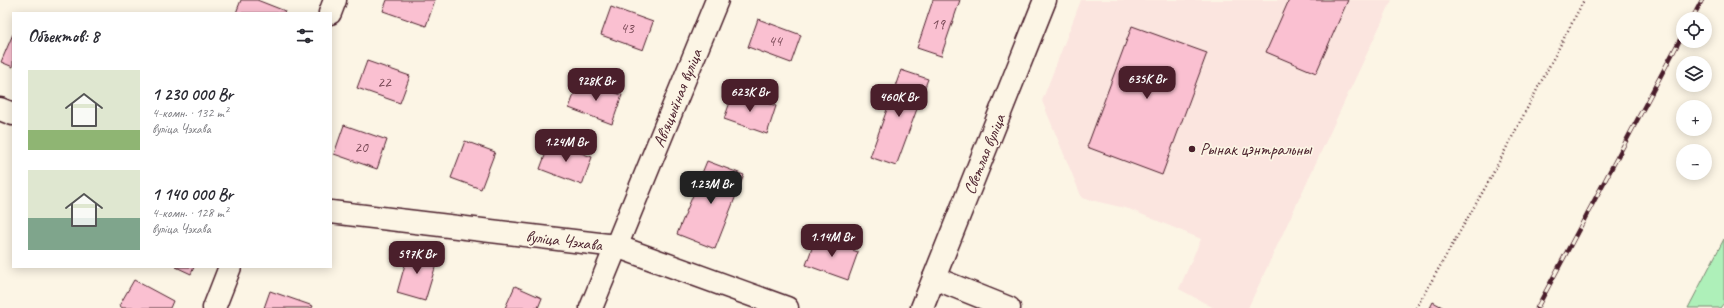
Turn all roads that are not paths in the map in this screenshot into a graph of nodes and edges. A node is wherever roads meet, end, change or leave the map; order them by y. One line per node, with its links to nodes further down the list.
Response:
1 (335, 0): 4 (street)
2 (717, 0): 8 (street, Авіяцыйная вуліца)
3 (1045, 0): 10 (street, Светлая вуліца)
4 (330, 12)
5 (0, 109): 6 (street)
6 (12, 114)
7 (332, 212): 8 (street, вуліца Чэхава)
8 (616, 246): 12 (street, Авіяцыйная вуліца); 13 (street, вуліца Чэхава)
9 (230, 268): 11 (street)
10 (934, 278): 14 (street, Светлая вуліца); 15 (street)
11 (214, 308)
12 (591, 308)
13 (786, 308)
14 (922, 308)
15 (1009, 308)

